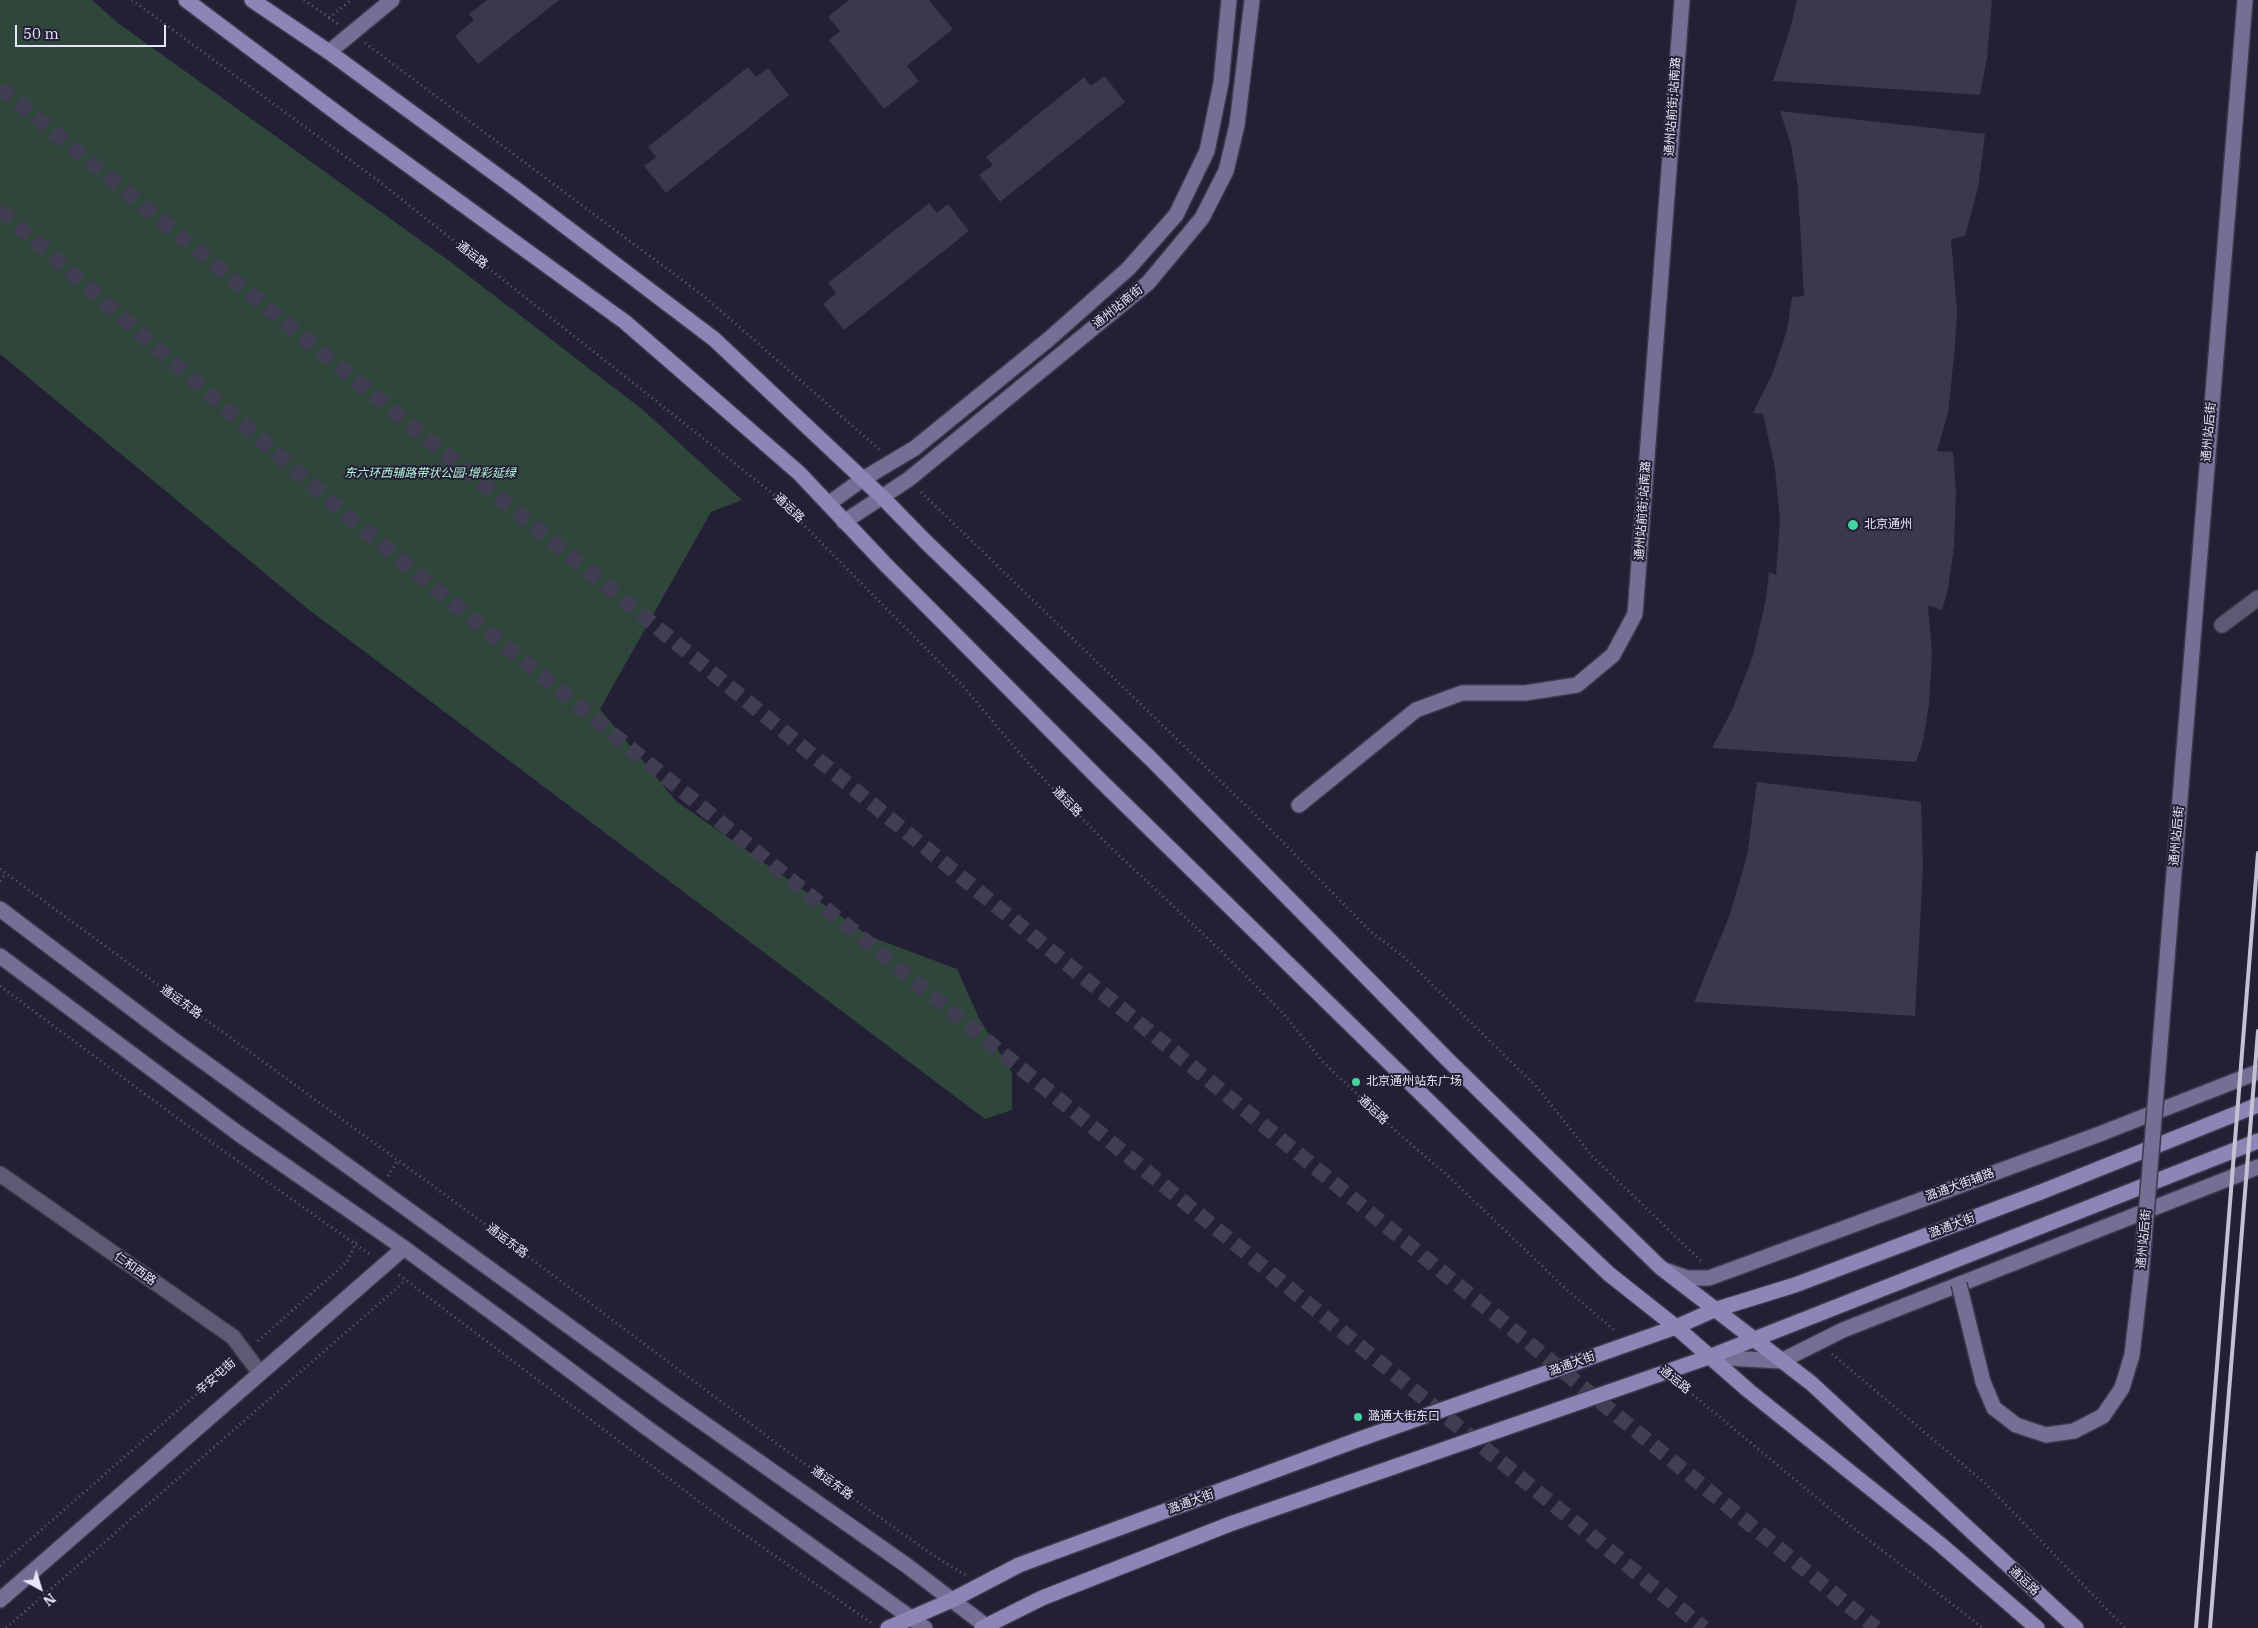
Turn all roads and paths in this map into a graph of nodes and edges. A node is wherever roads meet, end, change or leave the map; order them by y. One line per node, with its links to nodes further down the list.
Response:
1 (132, 0): 48 (path, 通运路)
2 (186, 0): 18 (main road)
3 (252, 0): 13 (main road, 通运路)
4 (304, 0): 11 (path)
5 (352, 0): 11 (path)
6 (392, 0): 12 (street)
7 (1229, 0): 14 (street, 通州站南街)
8 (1252, 0): 16 (street, 通州站南街)
9 (1682, 0): 22 (street, 通州站前街;站南潞)
10 (2245, 0): 43 (street, 通州站后街, bridge)
11 (329, 18): 12 (path)
12 (351, 33): 13 (street); 14 (path)
13 (328, 52): 15 (main road, 通运路)
14 (891, 462): 15 (street, 通州站南街)
15 (863, 479): 17 (main road, 通运路); 18 (street, 通州站南街)
16 (909, 479): 17 (street, 通州站南街); 41 (path)
17 (884, 498): 19 (street, 通州站南街); 40 (main road, 通运路)
18 (828, 504): 19 (main road)
19 (844, 522): 45 (main road)
20 (2258, 598): 21 (street)
21 (2222, 625)
22 (1299, 805)
23 (0, 869): 24 (path, 通运东路)
24 (6, 874): 25 (path); 32 (path, 通运东路)
25 (0, 881)
26 (0, 909): 35 (street, 通运东路)
27 (0, 956): 36 (street)
28 (0, 986): 37 (path)
29 (2258, 1072): 41 (street, 潞通大街辅路)
30 (2258, 1105): 44 (main road, 潞通大街)
31 (2258, 1141): 46 (main road)
32 (397, 1162): 35 (path); 55 (path, 通运东路)
33 (2258, 1167): 43 (street)
34 (0, 1174): 49 (street, 仁和西路)
35 (381, 1188): 57 (street, 通运东路)
36 (364, 1221): 37 (path, 辛安屯街); 38 (street)
37 (356, 1244): 39 (path); 49 (path, 辛安屯街)
38 (404, 1248): 39 (street); 58 (street)
39 (384, 1265): 42 (path); 53 (street)
40 (1660, 1267): 41 (street, 潞通大街辅路); 44 (main road, 通运路)
41 (1716, 1275)
42 (406, 1280): 60 (path); 61 (path)
43 (1959, 1284): 47 (street)
44 (1714, 1310): 45 (main road, 潞通大街); 46 (main road, 通运路)
45 (1676, 1327): 48 (main road, 潞通大街); 50 (main road)
46 (1753, 1340): 50 (main road); 51 (main road, 通运路)
47 (1818, 1342): 51 (street); 67 (path)
48 (1630, 1343): 55 (main road, 潞通大街)
49 (245, 1353): 53 (street, 仁和西路); 54 (path, 辛安屯街)
50 (1709, 1357): 51 (street); 52 (main road); 65 (main road)
51 (1781, 1361): 66 (main road, 通运路)
52 (1664, 1372): 59 (main road); 64 (path, 通运路)
53 (260, 1373): 56 (street)
54 (0, 1566)
55 (980, 1585): 57 (main road, 潞通大街)
56 (0, 1600)
57 (952, 1600): 58 (main road, 潞通大街); 59 (street, 通运东路)
58 (912, 1618): 62 (main road, 潞通大街); 63 (street)
59 (984, 1627)
60 (6, 1628)
61 (878, 1628)
62 (888, 1628)
63 (925, 1628)
64 (1983, 1628)
65 (2037, 1628)
66 (2076, 1628)
67 (2125, 1628)

